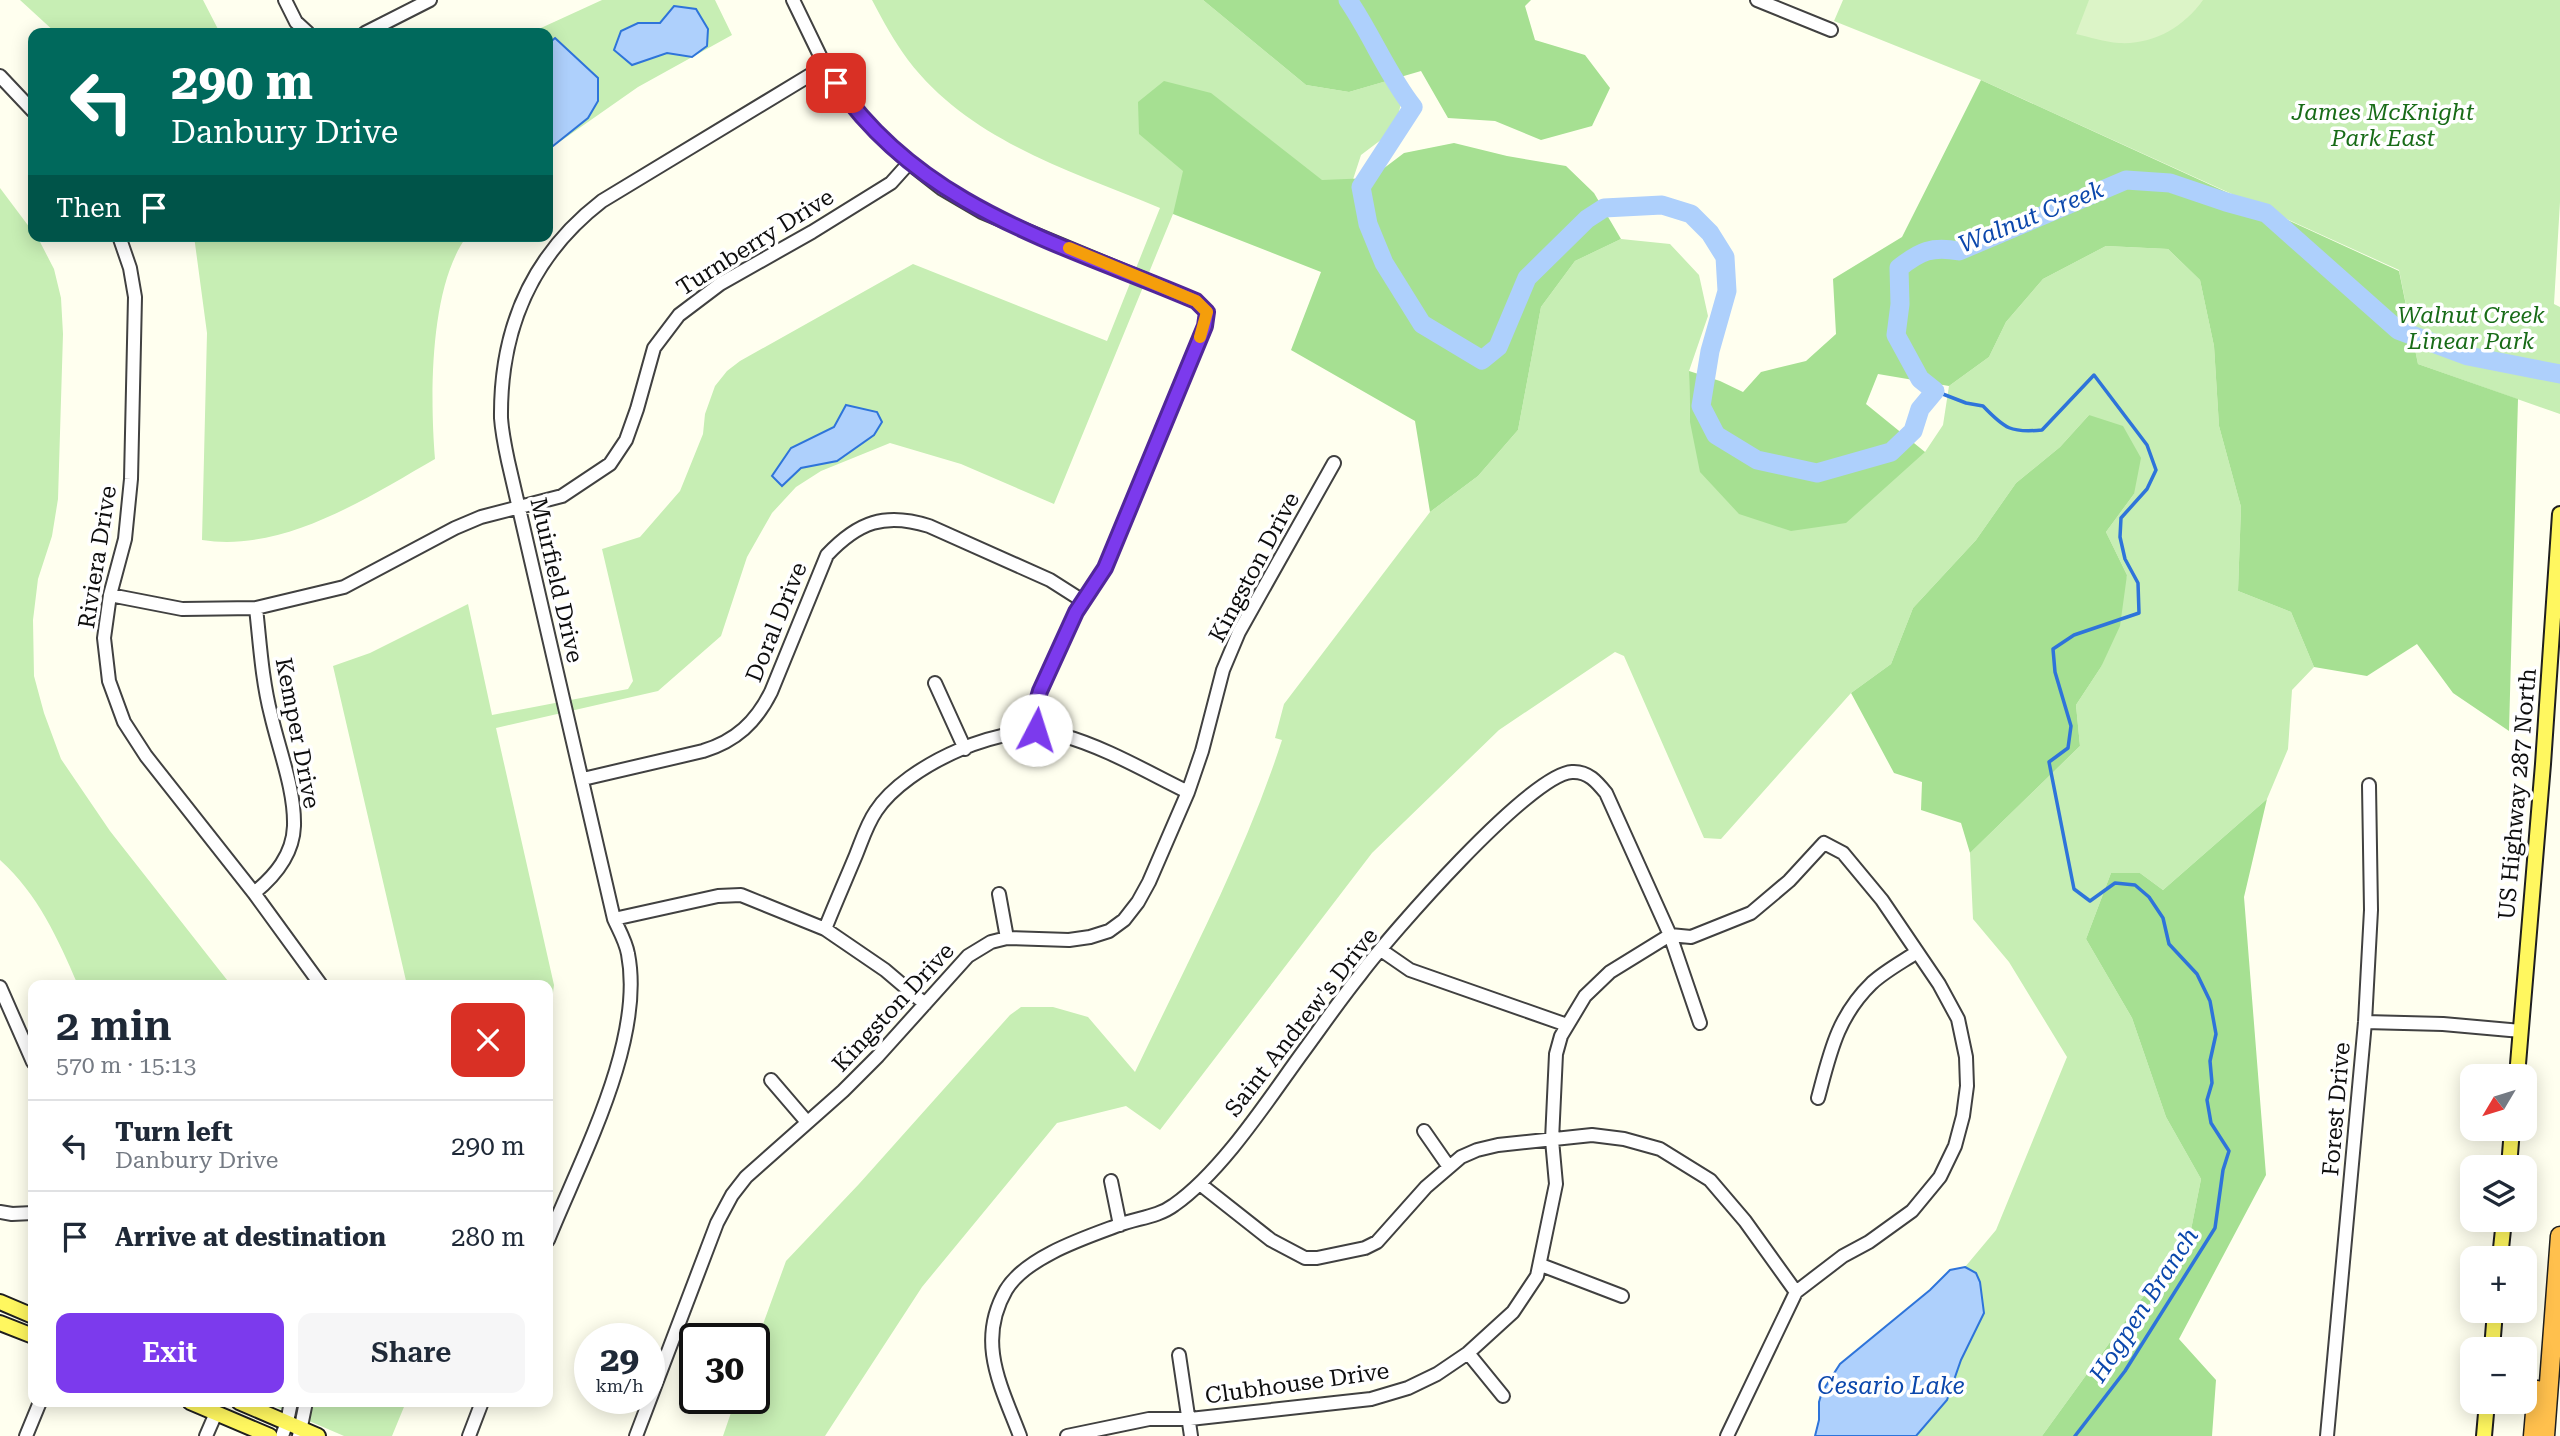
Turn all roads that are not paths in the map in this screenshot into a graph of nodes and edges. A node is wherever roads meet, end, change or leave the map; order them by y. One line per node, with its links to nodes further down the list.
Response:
1 (285, 0): 5 (street)
2 (430, 0): 6 (street)
3 (793, 0): 8 (street)
4 (1757, 0): 7 (street)
5 (302, 28)
6 (375, 28)
7 (1831, 30)
8 (825, 66): 11 (street); 14 (street, Muirfield Drive)
9 (0, 76): 10 (street)
10 (28, 106)
11 (909, 163): 14 (street, Turnberry Drive); 17 (street)
12 (121, 242): 16 (street, Riviera Drive)
13 (1334, 463): 24 (street, Kingston Drive)
14 (519, 508): 18 (street, Turnberry Drive); 22 (street, Muirfield Drive)
15 (2560, 514): 39 (main road, US Highway 287 North)
16 (110, 595): 18 (street, Turnberry Drive); 25 (street, Riviera Drive)
17 (1083, 601): 20 (street); 22 (street, Doral Drive)
18 (256, 608): 25 (street, Kemper Drive)
19 (935, 683): 21 (street)
20 (1036, 730): 21 (street); 24 (street)
21 (965, 748): 28 (street)
22 (583, 779): 27 (street, Muirfield Drive)
23 (2369, 785): 36 (street, Forest Drive)
24 (1188, 792): 30 (street, Kingston Drive)
25 (254, 893): 33 (street, Riviera Drive)
26 (999, 894): 30 (street)
27 (614, 919): 28 (street); 53 (street, Muirfield Drive)
28 (825, 929): 35 (street)
29 (1670, 935): 31 (street, Saint Andrew's Drive); 32 (street, Clubhouse Drive); 37 (street, Saint Andrew's Drive); 38 (street, Clubhouse Drive)
30 (1007, 938): 35 (street, Kingston Drive)
31 (1381, 950): 38 (street); 49 (street, Saint Andrew's Drive)
32 (1917, 952): 43 (street); 57 (street)
33 (317, 980)
34 (2, 996): 40 (street)
35 (925, 1004): 44 (street, Kingston Drive)
36 (2365, 1022): 39 (street); 87 (street, Forest Drive)
37 (1700, 1023)
38 (1567, 1024): 46 (street, Clubhouse Drive)
39 (2521, 1031): 41 (main road, US Highway 287 North)
40 (28, 1051)
41 (2518, 1064)
42 (771, 1080): 44 (street)
43 (1818, 1098)
44 (807, 1122): 82 (street, Kingston Drive)
45 (1424, 1131): 47 (street)
46 (1552, 1140): 47 (street); 55 (street, Clubhouse Drive); 57 (street)
47 (1449, 1167): 49 (street)
48 (1111, 1181): 52 (street)
49 (1200, 1184): 52 (street, Saint Andrew's Drive)
50 (0, 1212): 51 (street)
51 (28, 1213)
52 (1120, 1225): 83 (street, Saint Andrew's Drive)
53 (553, 1228)
54 (2560, 1236): 56 (highway)
55 (1541, 1265): 58 (street); 63 (street, Clubhouse Drive)
56 (2557, 1278): 89 (highway); 90 (highway)
57 (1796, 1292): 86 (street)
58 (1622, 1296)
59 (0, 1302): 60 (main road)
60 (28, 1314)
61 (0, 1323): 62 (main road)
62 (28, 1334)
63 (1468, 1353): 65 (street); 74 (street, Clubhouse Drive)
64 (1179, 1355): 74 (street)
65 (1503, 1396)
66 (38, 1407): 77 (street)
67 (202, 1407): 72 (main road)
68 (248, 1407): 75 (main road)
69 (290, 1407): 75 (street)
70 (305, 1407): 76 (street)
71 (480, 1407): 81 (street)
72 (216, 1413): 78 (street); 79 (main road)
73 (2486, 1414): 88 (main road)
74 (1190, 1419): 84 (street, Clubhouse Drive); 85 (street)
75 (285, 1429): 76 (main road)
76 (301, 1432): 80 (main road)
77 (26, 1436)
78 (206, 1436)
79 (270, 1436)
80 (318, 1436)
81 (469, 1436)
82 (636, 1436)
83 (1020, 1436)
84 (1067, 1436)
85 (1191, 1436)
86 (1727, 1436)
87 (2327, 1436)
88 (2484, 1436)
89 (2533, 1436)
90 (2545, 1436)

